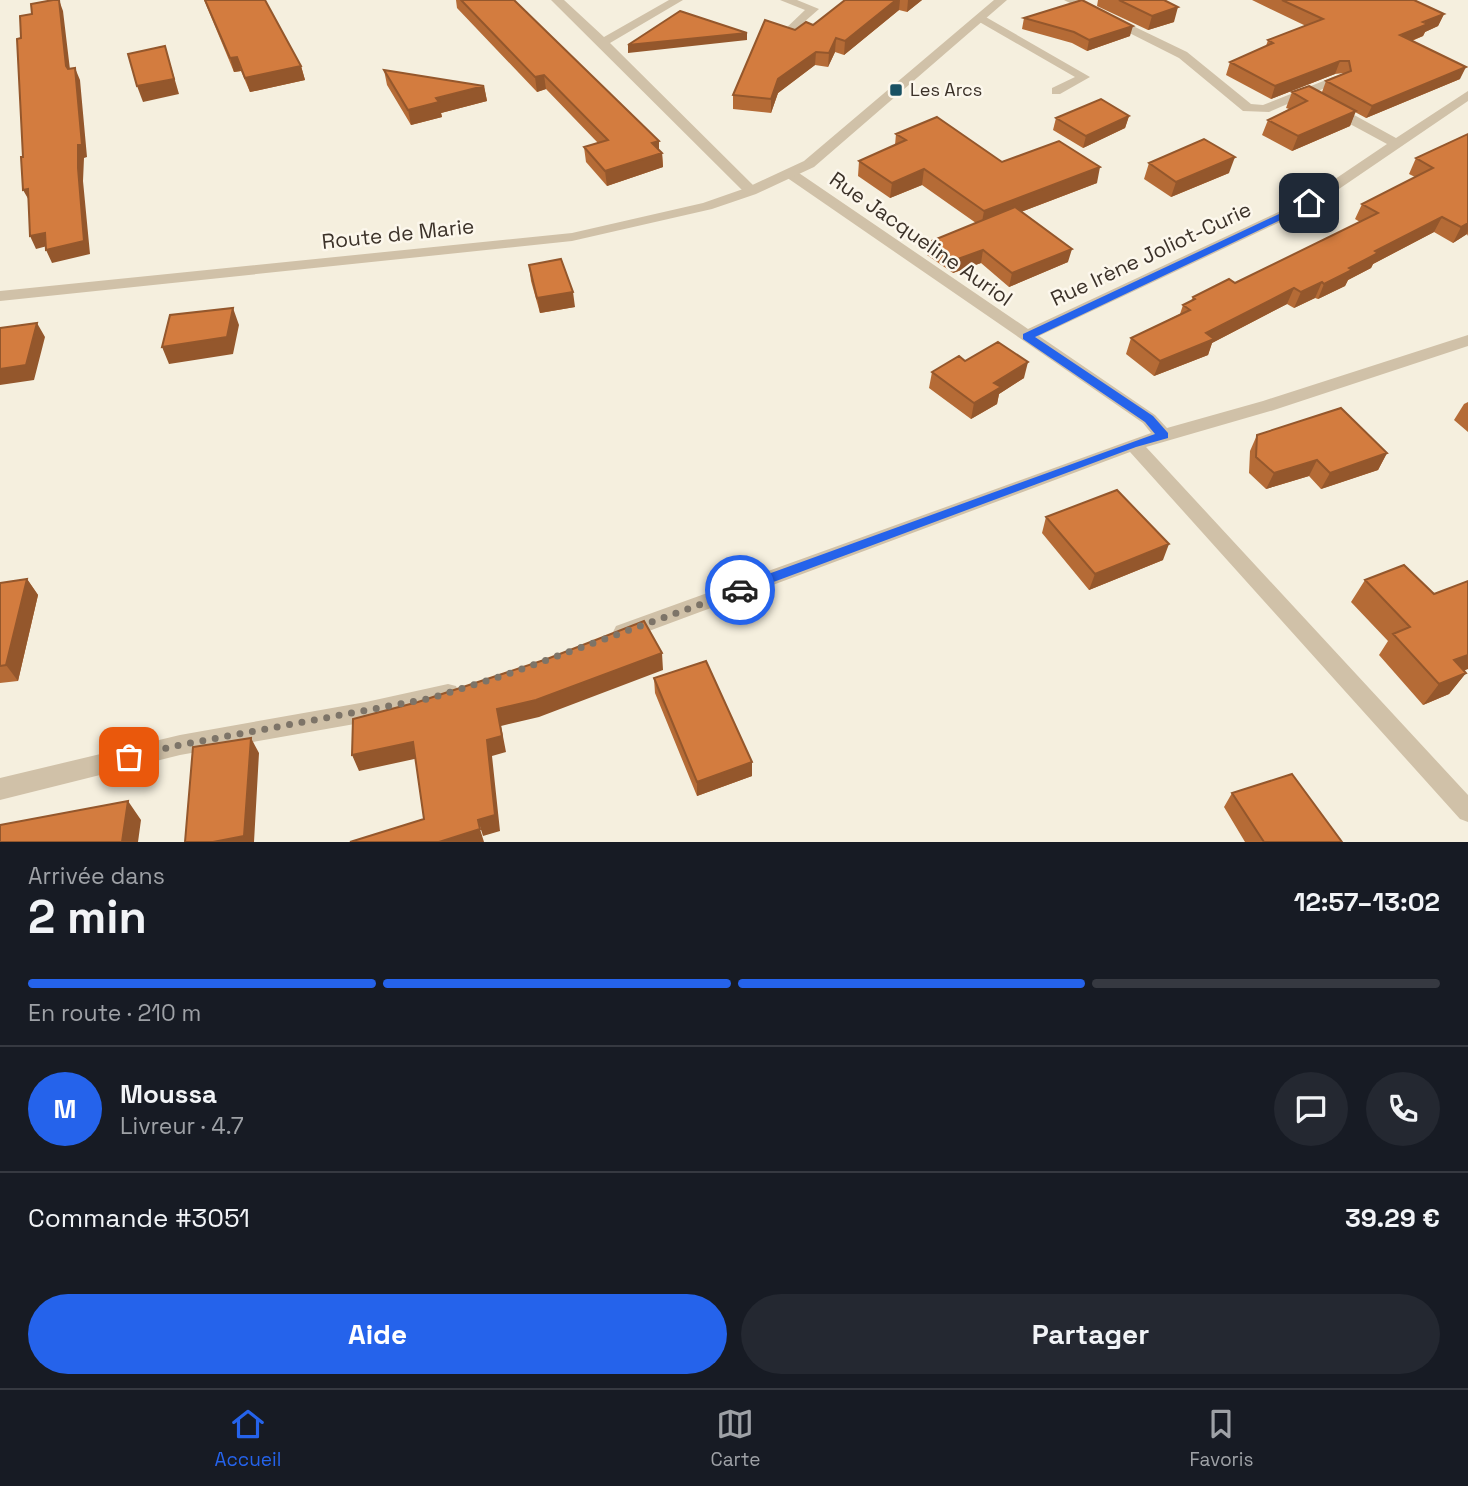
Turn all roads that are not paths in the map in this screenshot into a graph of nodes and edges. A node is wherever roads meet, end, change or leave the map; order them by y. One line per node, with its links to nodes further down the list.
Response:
1 (557, 0): 8 (street)
2 (677, 0): 8 (street)
3 (786, 0): 7 (street)
4 (1002, 0): 6 (street, Route de Marie)
5 (1070, 0): 11 (street)
6 (979, 18): 10 (street); 14 (street, Route de Marie)
7 (787, 33)
8 (603, 42): 15 (street)
9 (1340, 79): 11 (street)
10 (1056, 91)
11 (1307, 94): 13 (street)
12 (1468, 95): 13 (street, Rue Irène Joliot-Curie)
13 (1396, 143): 17 (street, Rue Irène Joliot-Curie)
14 (791, 174): 15 (street, Route de Marie); 17 (street, Rue Jacqueline Auriol)
15 (751, 191): 16 (street, Route de Marie)
16 (0, 296)
17 (1027, 336): 19 (street, Rue Jacqueline Auriol)
18 (1468, 340): 19 (street)
19 (1164, 436): 20 (street)
20 (1133, 444): 21 (street); 24 (street)
21 (610, 637)
22 (470, 686): 23 (street)
23 (0, 789)
24 (1468, 811)

